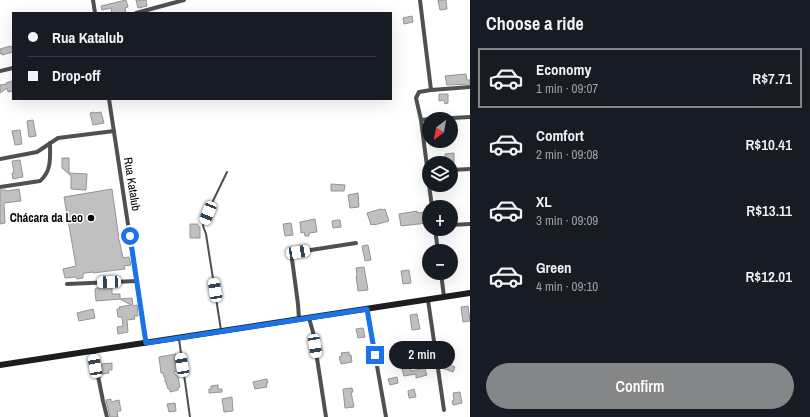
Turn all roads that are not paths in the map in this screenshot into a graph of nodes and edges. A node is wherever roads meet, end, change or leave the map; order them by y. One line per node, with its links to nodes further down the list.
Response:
1 (93, 0): 4 (street)
2 (184, 0): 5 (street)
3 (420, 0): 9 (street)
4 (95, 12)
5 (140, 12)
6 (12, 68): 7 (street)
7 (0, 71)
8 (470, 87): 9 (street)
9 (431, 90): 13 (street)
10 (109, 100): 14 (street, Rua Katalub)
11 (470, 117): 12 (street)
12 (458, 118)
13 (421, 120): 16 (street)
14 (114, 131): 15 (street); 26 (street, Rua Katalub)
15 (50, 143): 17 (street); 21 (street)
16 (426, 156)
17 (0, 159)
18 (470, 169): 19 (street)
19 (458, 170)
20 (227, 172): 34 (lane)
21 (0, 186)
22 (470, 224): 23 (street)
23 (458, 225)
24 (356, 243): 33 (street)
25 (442, 280): 29 (street)
26 (137, 281): 27 (street); 36 (street, Rua Katalub)
27 (67, 284)
28 (470, 293): 29 (main road)
29 (444, 297): 30 (main road)
30 (428, 300): 31 (main road); 39 (street)
31 (367, 309): 32 (main road); 43 (street)
32 (309, 318): 33 (main road); 42 (street)
33 (299, 319): 34 (main road)
34 (221, 331): 35 (main road)
35 (178, 338): 36 (main road); 41 (lane)
36 (146, 343): 37 (main road)
37 (92, 351): 38 (main road); 40 (street)
38 (0, 365)
39 (444, 410)
40 (107, 417)
41 (190, 417)
42 (326, 417)
43 (386, 417)

